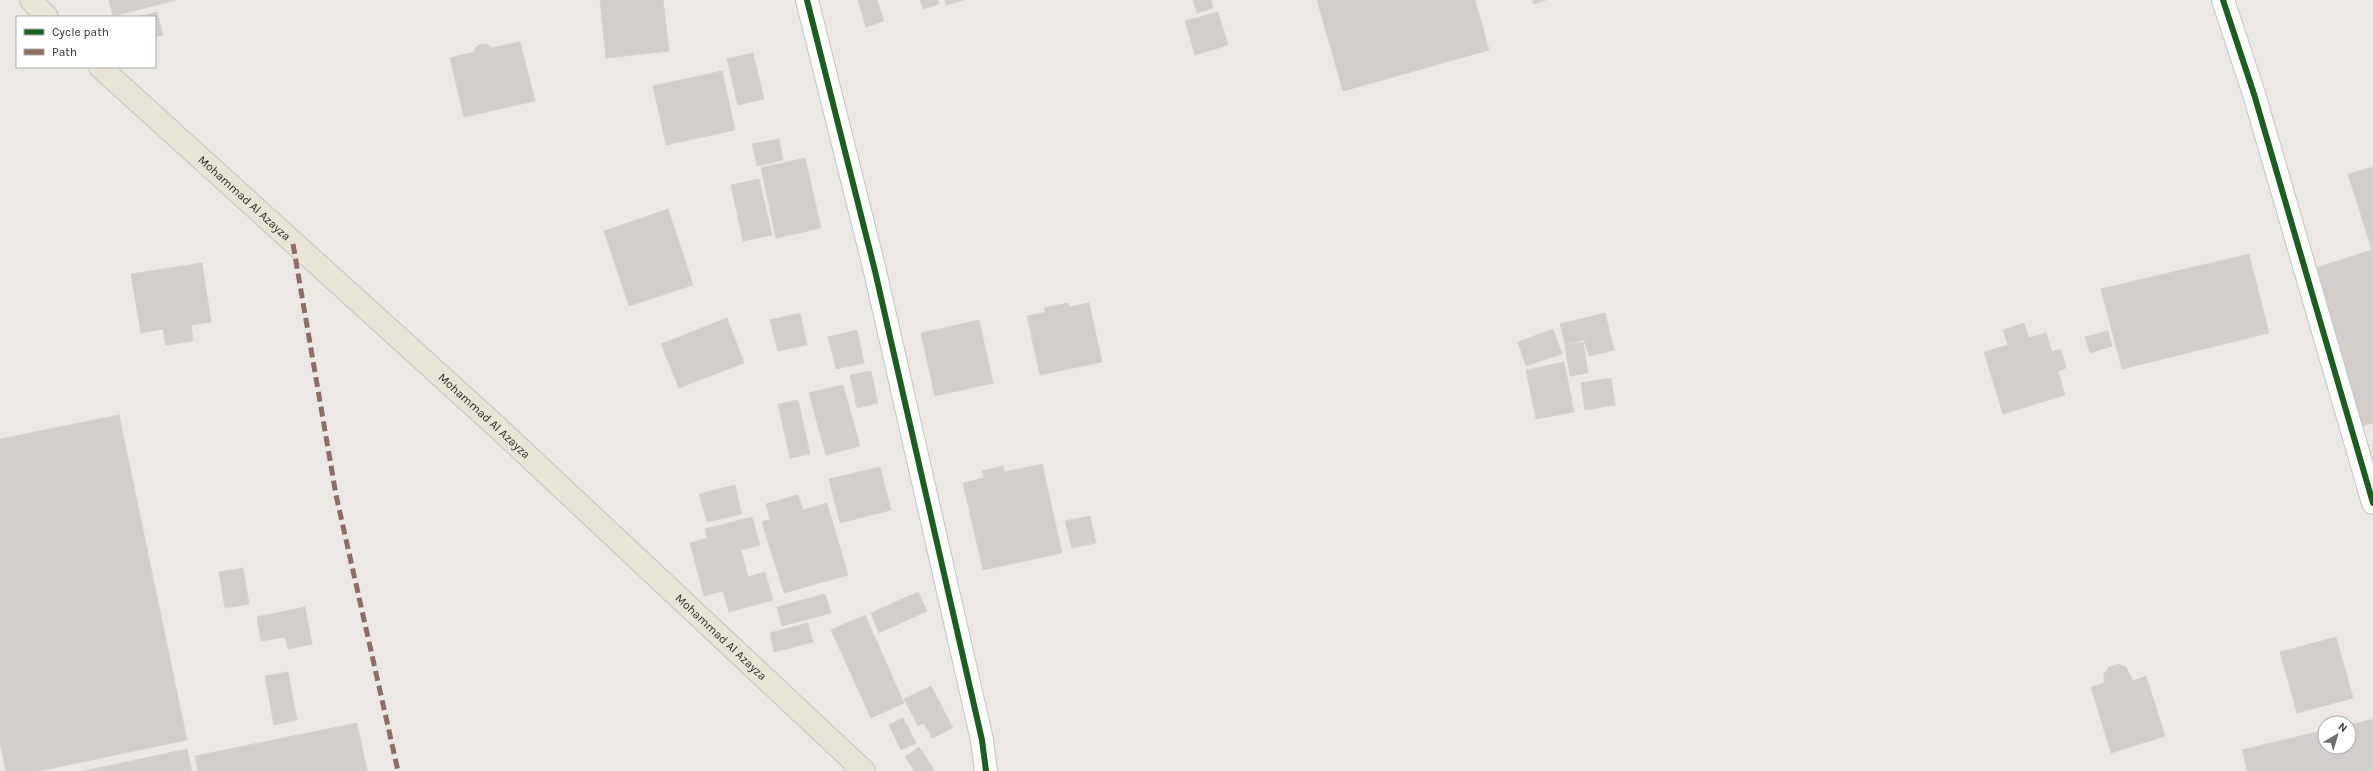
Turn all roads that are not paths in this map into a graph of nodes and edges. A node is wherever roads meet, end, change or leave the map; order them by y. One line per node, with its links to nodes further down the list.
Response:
1 (31, 0): 4 (main road)
2 (807, 0): 8 (street)
3 (2223, 0): 6 (street)
4 (46, 16)
5 (101, 68): 7 (main road, Mohammad Al Azayza)
6 (2373, 503)
7 (864, 771)
8 (986, 771)

